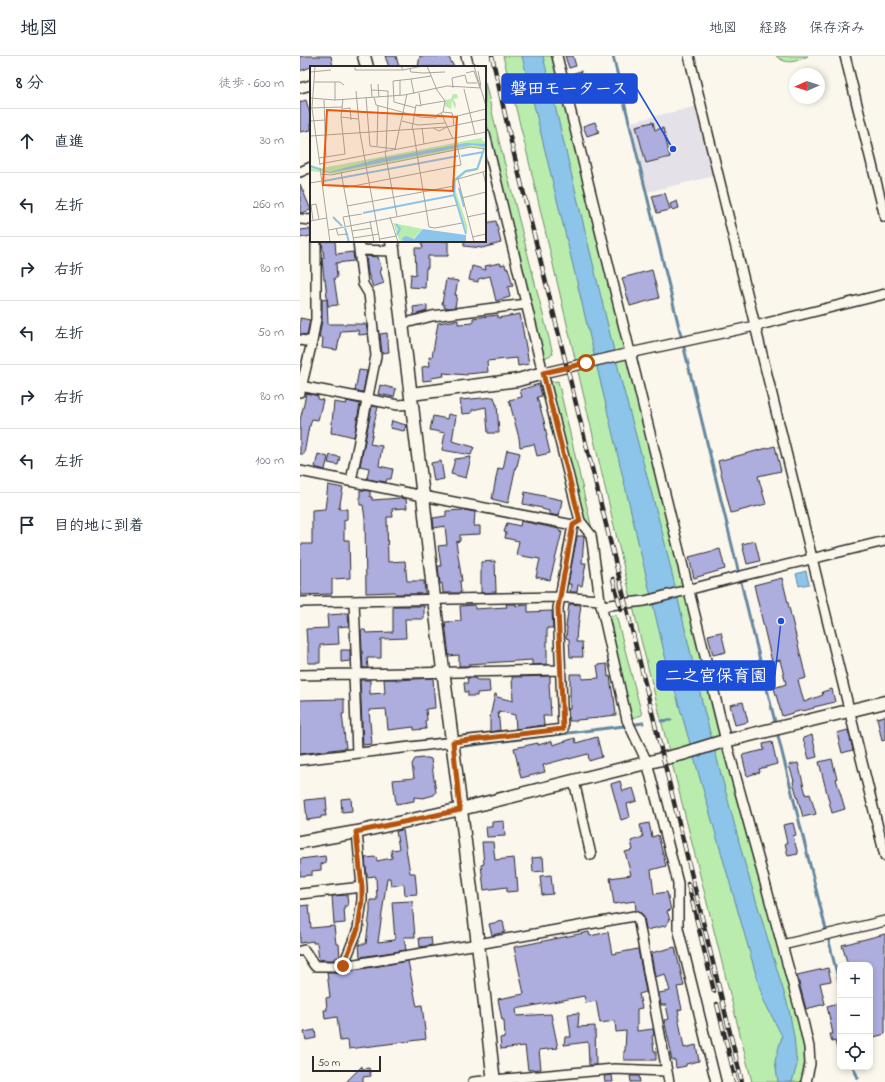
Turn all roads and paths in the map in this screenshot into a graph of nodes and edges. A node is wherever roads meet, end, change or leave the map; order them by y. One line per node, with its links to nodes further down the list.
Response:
1 (364, 56): 6 (street)
2 (466, 56): 7 (street)
3 (557, 56): 25 (street)
4 (690, 56): 22 (street)
5 (845, 56): 13 (street)
6 (367, 66)
7 (469, 66)
8 (310, 85): 9 (street)
9 (300, 88)
10 (486, 138): 20 (street)
11 (310, 167): 12 (street)
12 (300, 172)
13 (885, 217)
14 (300, 219): 15 (street)
15 (310, 220)
16 (316, 242): 24 (street)
17 (358, 246): 18 (street); 28 (street)
18 (393, 246): 21 (street)
19 (885, 294): 22 (street)
20 (526, 304): 21 (street); 26 (street)
21 (402, 324): 29 (street)
22 (755, 326): 25 (street); 35 (street)
23 (300, 340): 24 (street)
24 (312, 342): 27 (street)
25 (628, 353): 26 (street); 36 (street)
26 (543, 373): 29 (street); 33 (street)
27 (300, 388): 28 (street)
28 (367, 399): 29 (street); 31 (street)
29 (411, 399): 32 (street)
30 (300, 471): 31 (street)
31 (351, 481): 32 (street)
32 (423, 496): 33 (street); 38 (street)
33 (576, 523): 37 (street); 41 (street)
34 (885, 541): 35 (street)
35 (813, 558): 36 (street); 47 (street)
36 (686, 590): 41 (street); 49 (street)
37 (560, 597): 38 (street); 41 (street); 42 (street)
38 (434, 599): 39 (street); 43 (street)
39 (354, 601): 40 (street); 44 (street)
40 (300, 602)
41 (600, 603): 52 (street)
42 (561, 670): 43 (street); 48 (street)
43 (443, 672): 44 (street); 48 (street)
44 (355, 674): 45 (street); 50 (street)
45 (300, 676)
46 (885, 702): 47 (street)
47 (849, 710): 49 (street); 58 (street)
48 (453, 742): 50 (street); 54 (street)
49 (724, 742): 52 (street); 63 (street)
50 (358, 753): 51 (street)
51 (300, 760)
52 (647, 762): 53 (street); 70 (street)
53 (574, 781): 54 (street); 57 (street)
54 (460, 810): 55 (street); 62 (street)
55 (356, 832): 56 (street); 59 (street)
56 (300, 842)
57 (591, 855)
58 (885, 856)
59 (362, 887): 60 (street); 65 (street)
60 (300, 894)
61 (885, 921): 63 (street)
62 (478, 944): 65 (street); 66 (street); 67 (street)
63 (782, 945): 71 (street)
64 (300, 951): 65 (street)
65 (343, 966)
66 (666, 1071): 67 (street); 69 (street)
67 (494, 1081): 68 (street)
68 (473, 1082)
69 (669, 1082)
70 (716, 1082)
71 (806, 1082)

